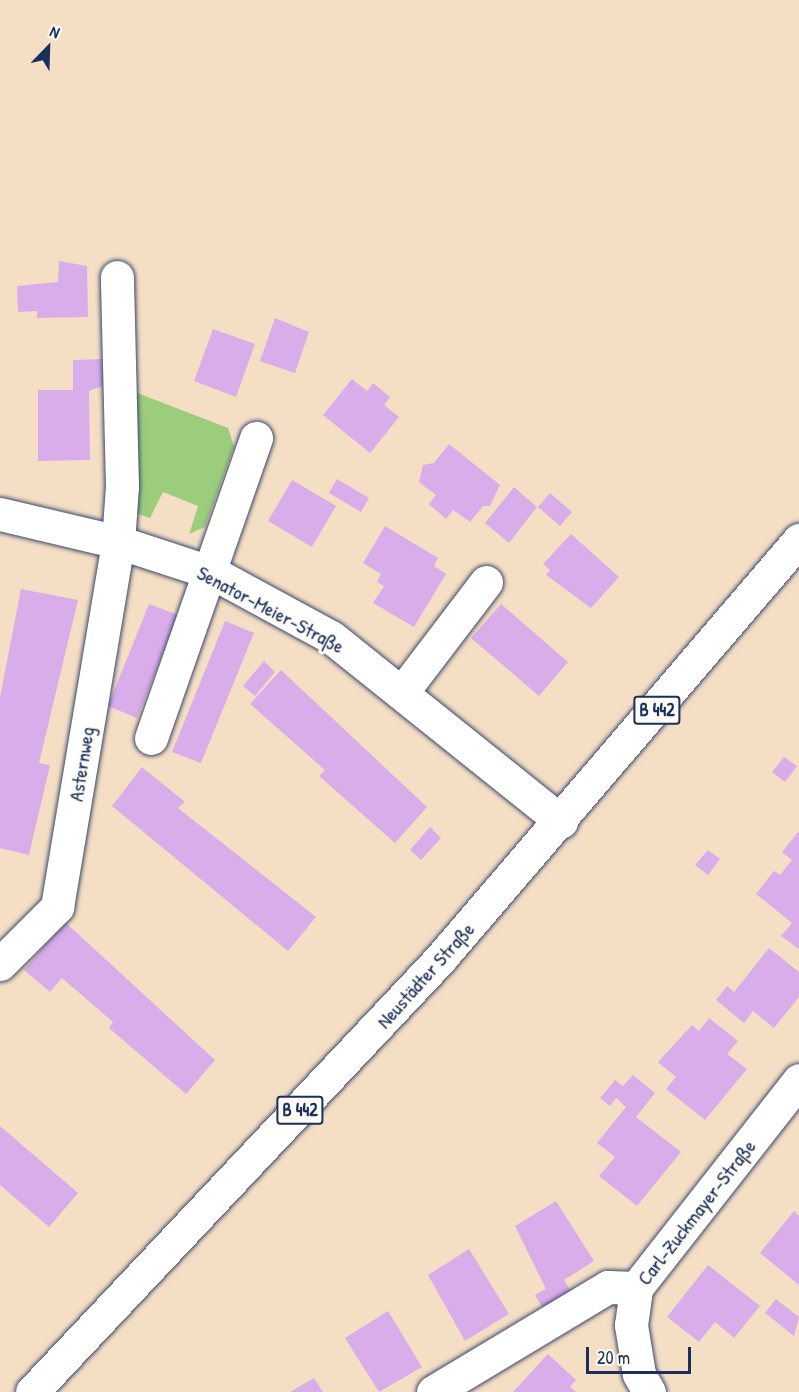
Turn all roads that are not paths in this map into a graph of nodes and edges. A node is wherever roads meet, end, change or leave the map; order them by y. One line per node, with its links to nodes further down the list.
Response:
1 (117, 277): 5 (street, Asternweg)
2 (256, 438): 6 (street)
3 (0, 514): 5 (street, Senator-Meier-Straße)
4 (799, 540): 10 (street, Neustädter Straße / B 442)
5 (118, 542): 6 (street, Senator-Meier-Straße); 11 (street, Asternweg)
6 (213, 573): 8 (street, Senator-Meier-Straße); 9 (street)
7 (486, 582): 8 (street)
8 (403, 691): 10 (street, Senator-Meier-Straße)
9 (151, 738)
10 (561, 821): 14 (street, Neustädter Straße / B 442)
11 (0, 964)
12 (799, 1080): 13 (street, Carl-Zuckmayer-Straße)
13 (636, 1288): 15 (street); 16 (street, Carl-Zuckmayer-Straße)
14 (32, 1392)
15 (433, 1392)
16 (649, 1392)

